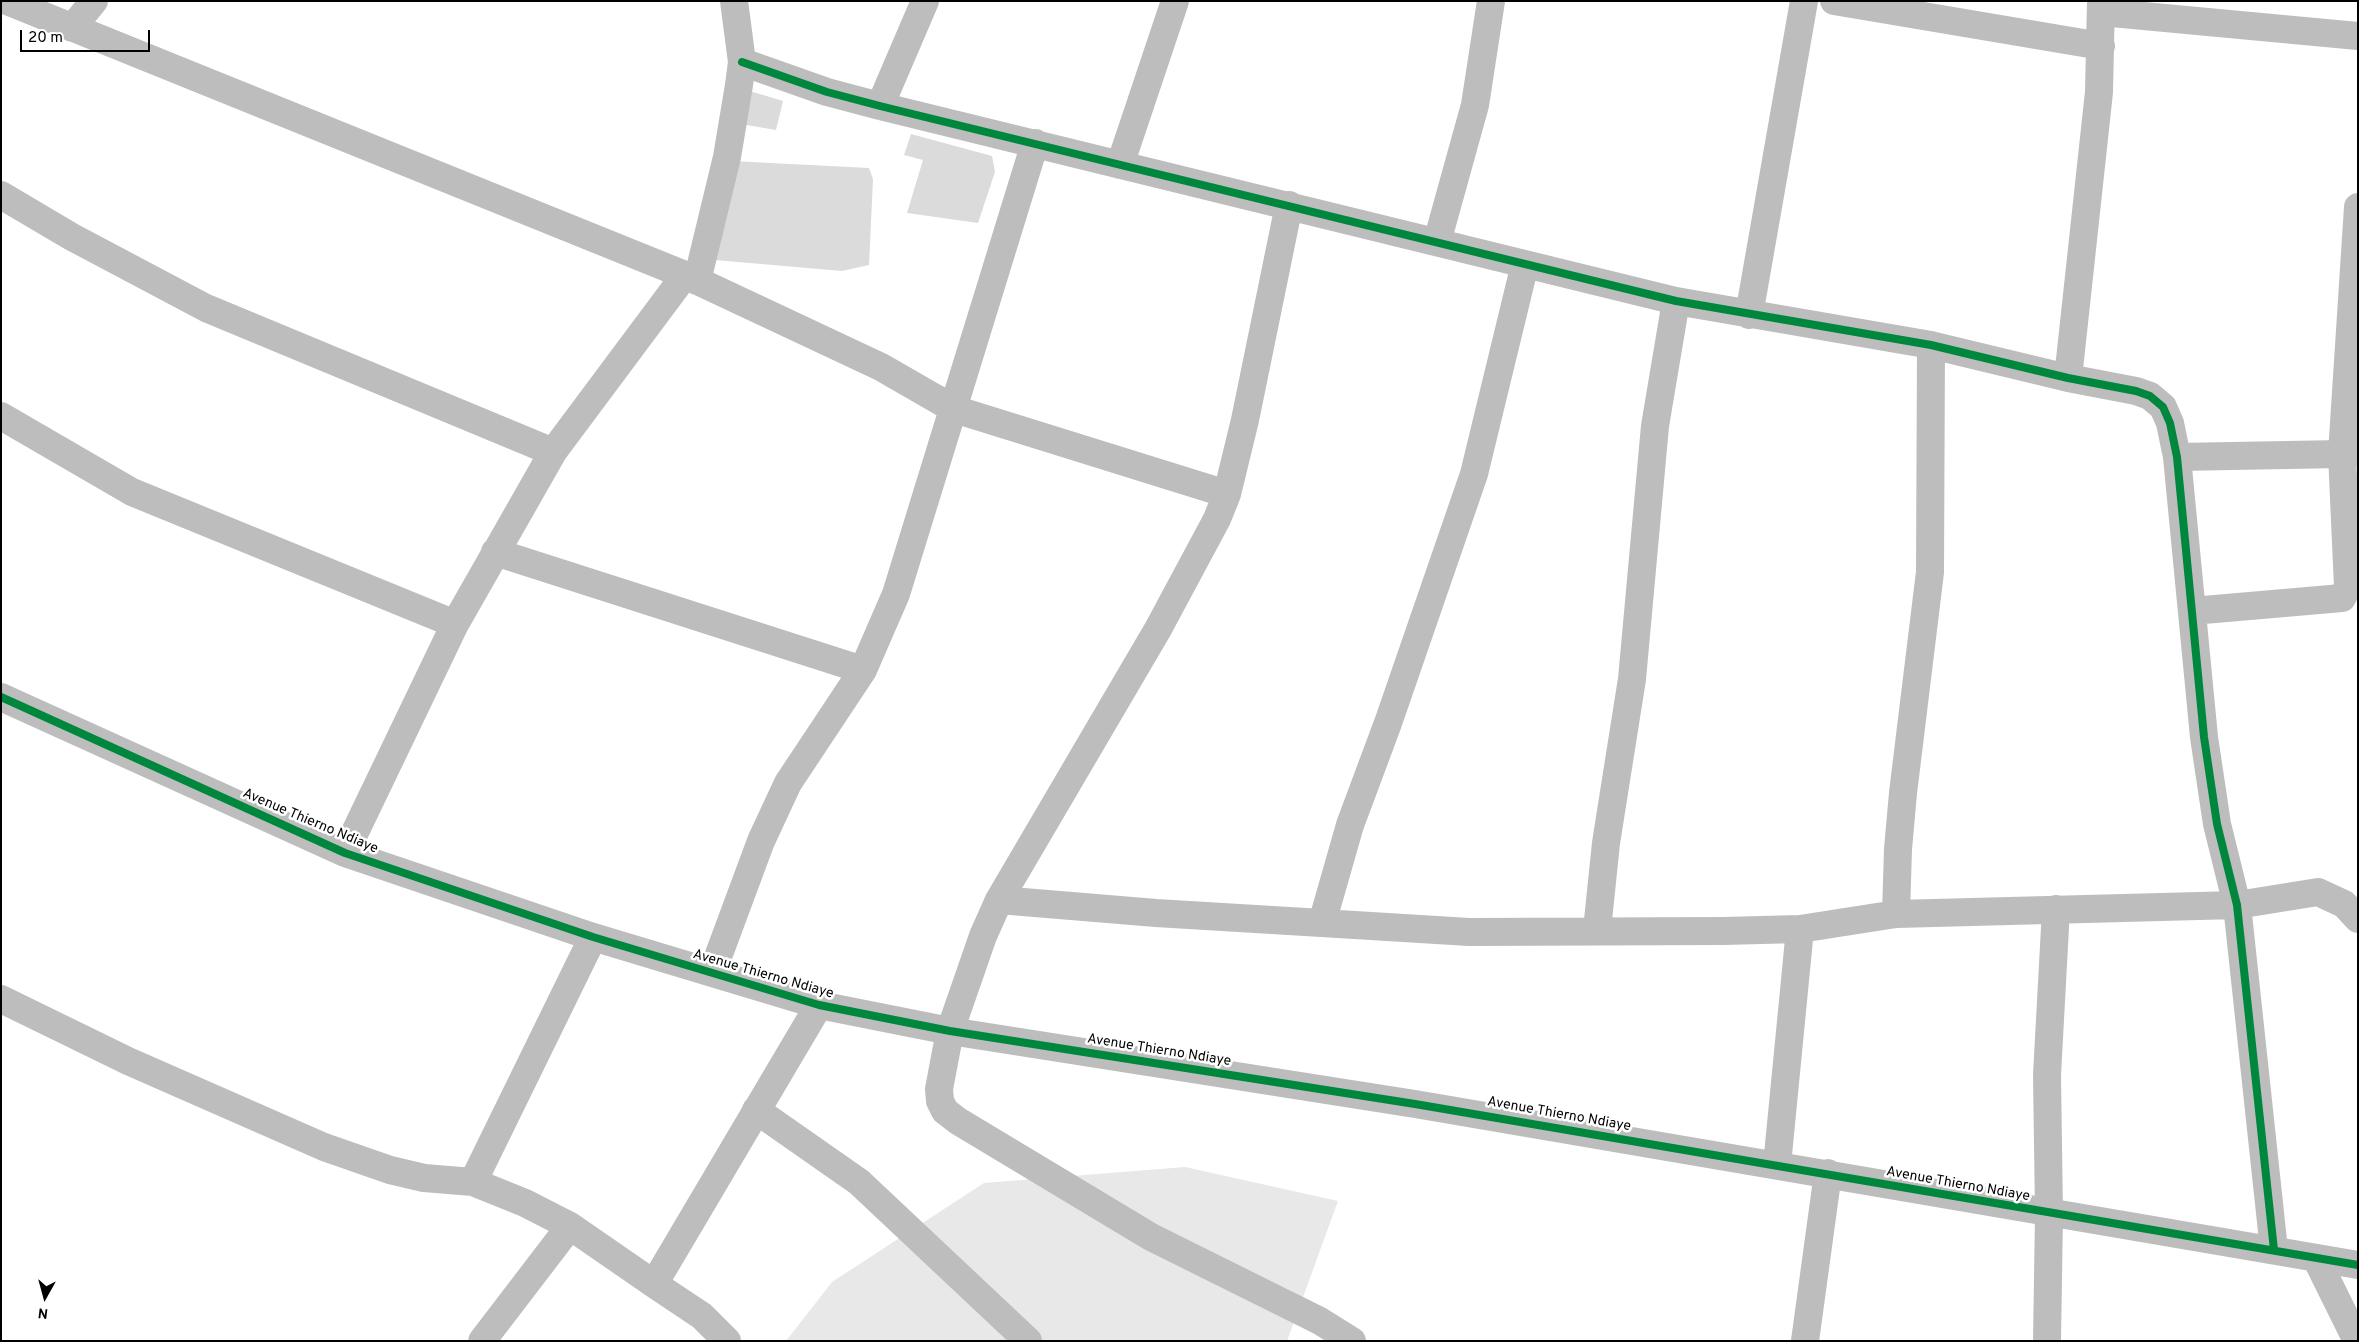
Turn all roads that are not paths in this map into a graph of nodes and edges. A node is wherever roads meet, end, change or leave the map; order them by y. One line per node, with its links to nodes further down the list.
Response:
1 (7, 1): 10 (street)
2 (94, 1): 10 (street)
3 (734, 1): 13 (street)
4 (925, 1): 14 (street)
5 (1175, 1): 16 (street)
6 (1491, 1): 20 (street)
7 (1804, 1): 24 (street)
8 (1834, 1): 12 (street)
9 (2101, 7): 11 (street); 12 (street)
10 (72, 28): 22 (street)
11 (2358, 36)
12 (2101, 46): 26 (street)
13 (742, 62): 14 (street); 22 (street)
14 (880, 106): 15 (street)
15 (1035, 143): 16 (street); 27 (street)
16 (1120, 165): 18 (street)
17 (1, 195): 29 (street)
18 (1289, 206): 20 (street); 32 (street)
19 (2358, 207): 30 (street)
20 (1437, 242): 21 (street)
21 (1526, 264): 23 (street); 44 (street)
22 (691, 278): 27 (street); 29 (street)
23 (1676, 301): 24 (street); 46 (street)
24 (1749, 315): 25 (street)
25 (1931, 345): 26 (street); 42 (street)
26 (2068, 378): 31 (street)
27 (954, 408): 32 (street); 36 (street)
28 (1, 416): 35 (street)
29 (552, 452): 33 (street)
30 (2350, 453): 31 (street); 34 (street)
31 (2177, 457): 34 (street)
32 (1227, 494): 39 (street)
33 (495, 552): 35 (street); 36 (street)
34 (2192, 611): 40 (street)
35 (455, 624): 38 (street)
36 (863, 670): 48 (street)
37 (1, 698): 38 (street, Avenue Thierno Ndiaye)
38 (345, 853): 47 (street, Avenue Thierno Ndiaye)
39 (999, 900): 44 (street); 51 (street)
40 (2237, 905): 41 (street); 43 (street); 58 (street)
41 (2056, 910): 42 (street); 56 (street)
42 (1896, 914): 45 (street)
43 (2358, 919)
44 (1322, 922): 46 (street)
45 (1800, 929): 46 (street); 53 (street)
46 (1597, 930)
47 (593, 937): 48 (street, Avenue Thierno Ndiaye); 55 (street)
48 (712, 973): 50 (street, Avenue Thierno Ndiaye)
49 (1, 999): 55 (street)
50 (818, 1005): 51 (street, Avenue Thierno Ndiaye); 52 (street)
51 (950, 1032): 53 (street, Avenue Thierno Ndiaye); 65 (street)
52 (756, 1110): 61 (street); 64 (street)
53 (1777, 1165): 54 (street, Avenue Thierno Ndiaye)
54 (1828, 1173): 56 (street, Avenue Thierno Ndiaye); 66 (street)
55 (473, 1182): 57 (street)
56 (2049, 1214): 58 (street, Avenue Thierno Ndiaye); 67 (street)
57 (570, 1226): 61 (street); 62 (street)
58 (2274, 1250): 59 (street, Avenue Thierno Ndiaye)
59 (2316, 1258): 60 (street, Avenue Thierno Ndiaye); 68 (street)
60 (2358, 1265)
61 (654, 1284): 63 (street)
62 (482, 1341)
63 (726, 1341)
64 (1028, 1341)
65 (1352, 1341)
66 (1805, 1341)
67 (2047, 1341)
68 (2357, 1341)

